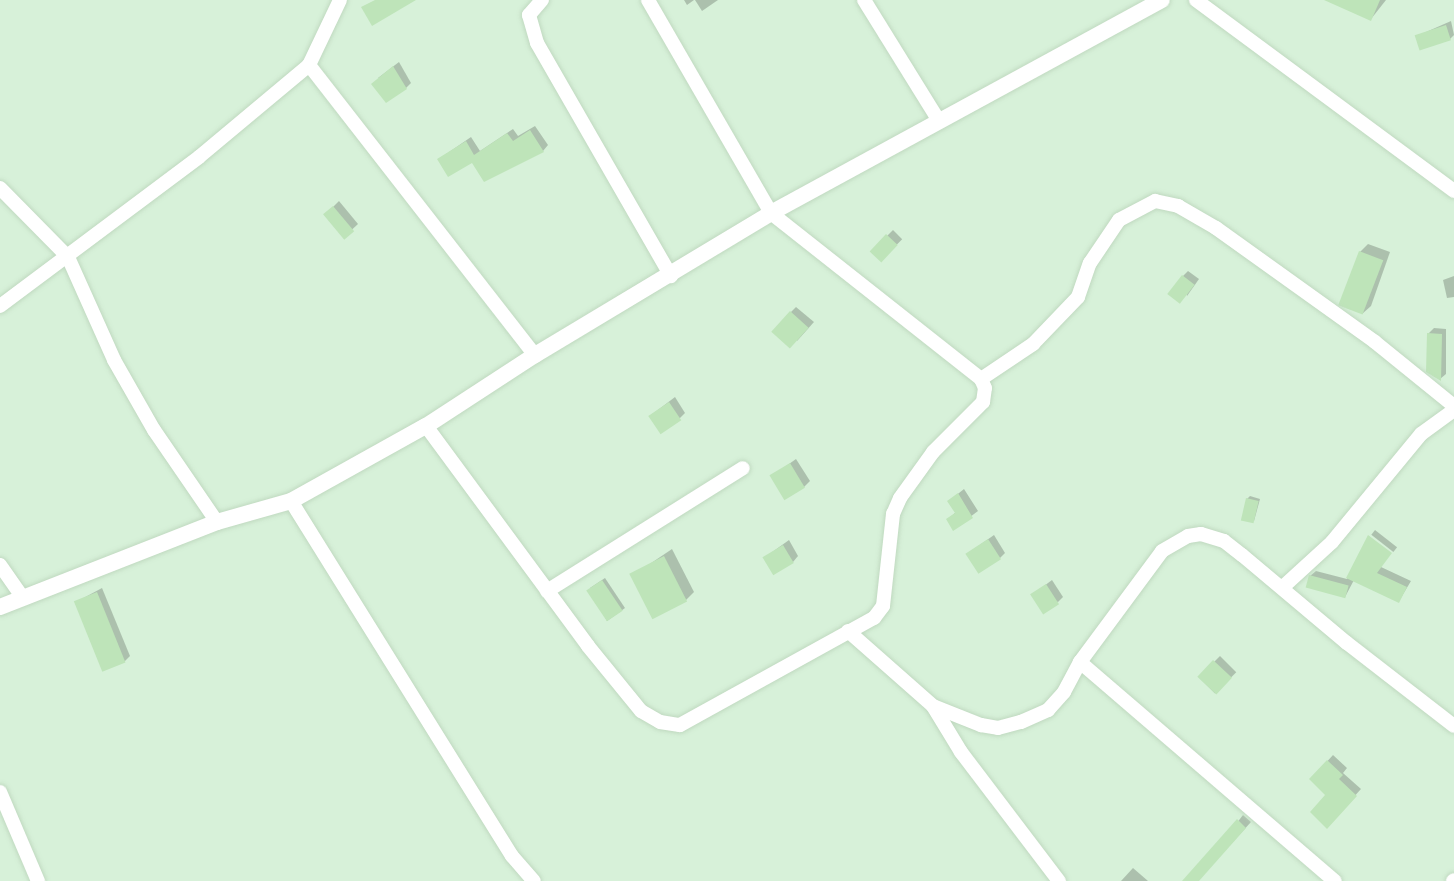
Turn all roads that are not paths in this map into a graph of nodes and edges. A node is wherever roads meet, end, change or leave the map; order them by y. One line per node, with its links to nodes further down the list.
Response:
1 (340, 0): 7 (street)
2 (542, 0): 13 (street)
3 (648, 0): 11 (street)
4 (864, 0): 8 (street)
5 (1162, 0): 8 (street)
6 (1196, 0): 10 (street)
7 (309, 65): 12 (street); 15 (street)
8 (939, 121): 11 (street)
9 (0, 188): 12 (street)
10 (1454, 190)
11 (771, 213): 13 (street); 16 (street)
12 (68, 257): 14 (street); 21 (street)
13 (671, 276): 15 (street)
14 (0, 306)
15 (535, 355): 18 (street)
16 (981, 378): 17 (street); 27 (street)
17 (1454, 408): 23 (street)
18 (426, 426): 20 (street); 24 (street)
19 (743, 468): 24 (street)
20 (291, 501): 21 (street); 33 (street)
21 (217, 522): 25 (street)
22 (0, 565): 25 (street)
23 (1284, 586): 28 (street); 30 (street)
24 (547, 591): 27 (street)
25 (23, 598): 26 (street)
26 (0, 607)
27 (848, 631): 29 (street)
28 (1080, 662): 29 (street); 35 (street)
29 (933, 706): 34 (street)
30 (1454, 726)
31 (0, 792): 32 (street)
32 (38, 881)
33 (534, 881)
34 (1059, 881)
35 (1335, 881)

